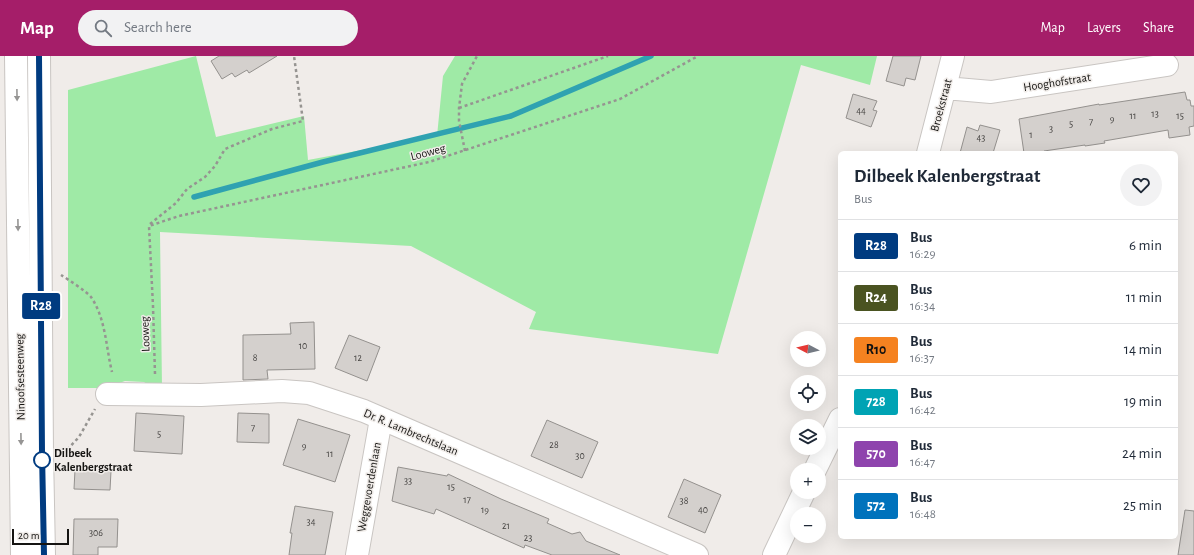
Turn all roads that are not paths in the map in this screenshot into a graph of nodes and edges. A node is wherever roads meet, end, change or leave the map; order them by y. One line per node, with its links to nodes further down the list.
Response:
1 (16, 56): 12 (street, Ninoofsesteenweg, one-way to 12)
2 (39, 56): 13 (street, Ninoofsesteenweg)
3 (953, 56): 5 (street, Broekstraat)
4 (1167, 65): 5 (street, Hooghofstraat)
5 (945, 88): 6 (street, Broekstraat)
6 (929, 151)
7 (107, 394): 8 (street, Dr. R. Lambrechtslaan)
8 (381, 419): 14 (street, Weggevoerdenlaan); 15 (street, Dr. R. Lambrechtslaan)
9 (838, 423): 10 (street)
10 (818, 463)
11 (801, 499): 16 (street)
12 (22, 555)
13 (44, 555)
14 (357, 555)
15 (697, 555)
16 (774, 555)

